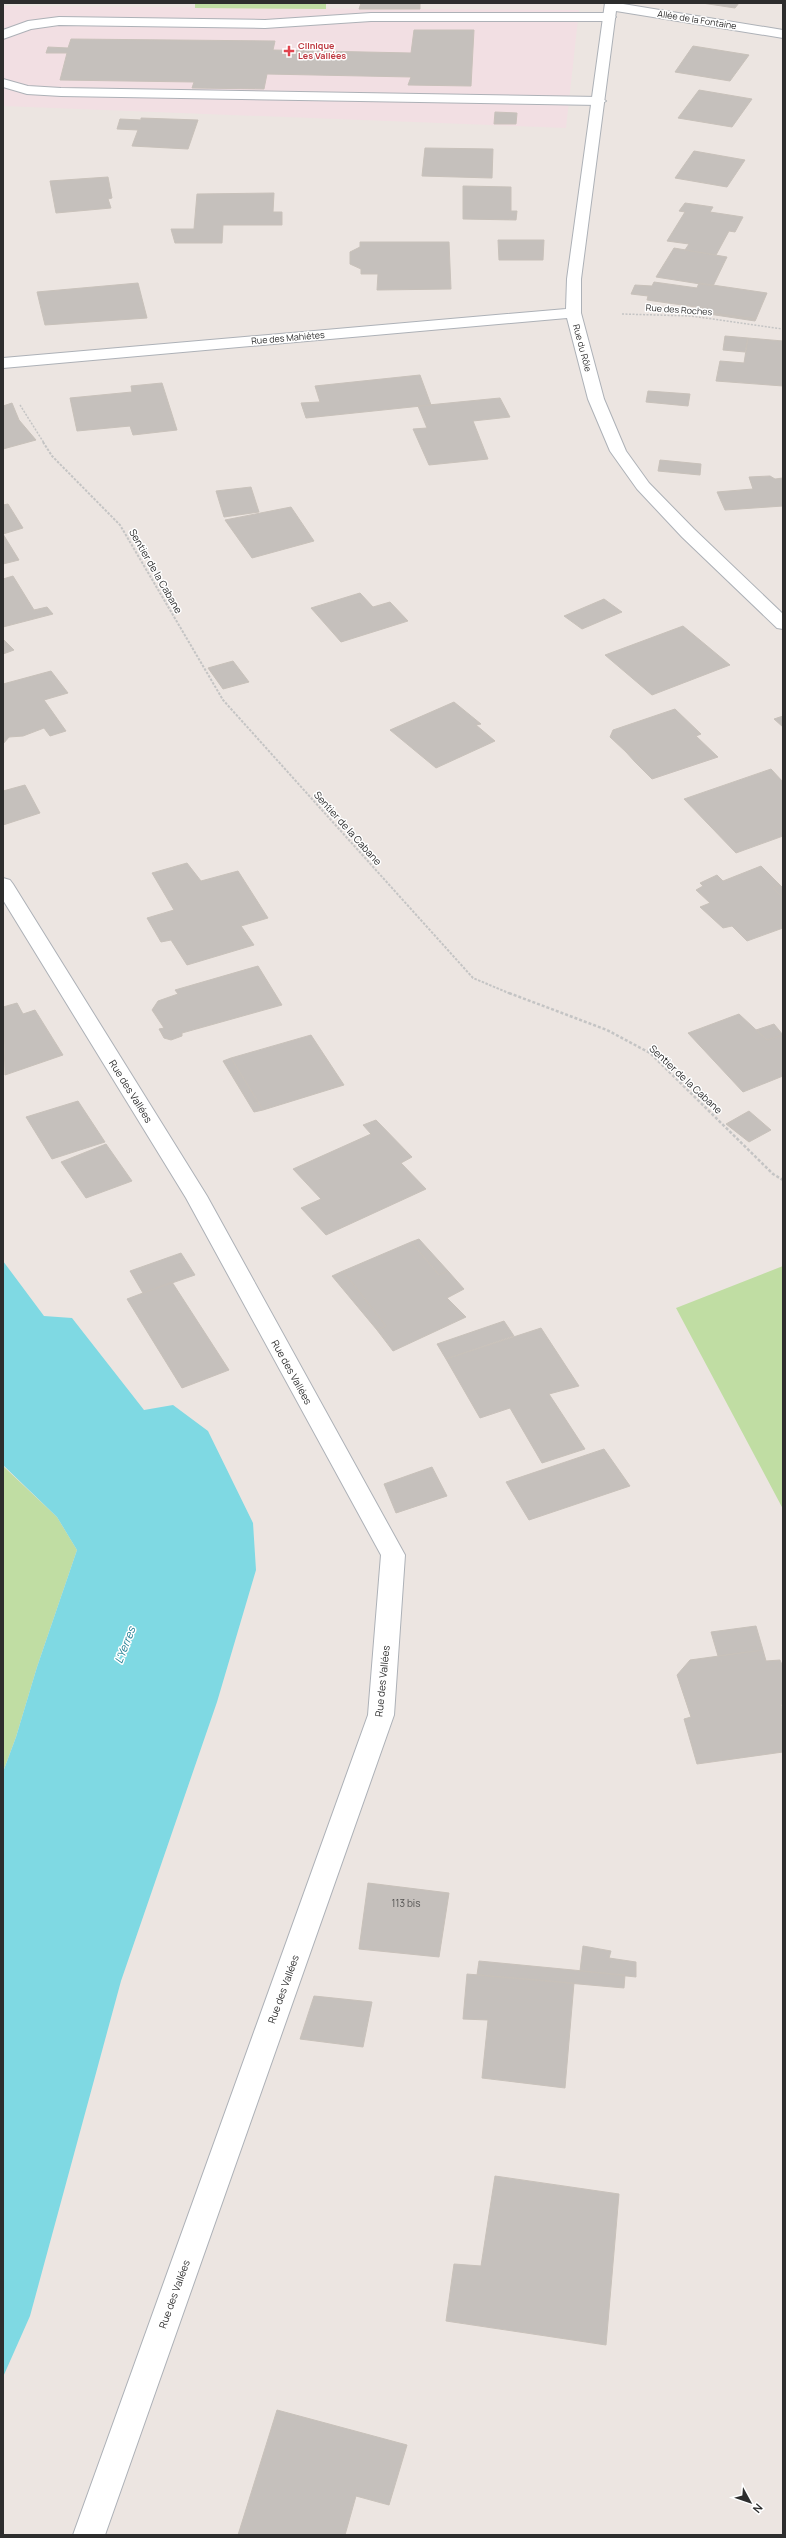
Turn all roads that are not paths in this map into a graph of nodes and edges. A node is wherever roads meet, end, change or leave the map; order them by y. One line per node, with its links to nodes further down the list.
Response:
1 (610, 8): 3 (street, Allée de la Fontaine); 4 (street, Allée de la Fontaine); 7 (street, Rue du Rôle)
2 (9, 18): 3 (street)
3 (28, 25): 5 (street)
4 (783, 34)
5 (3, 35)
6 (3, 83): 7 (street)
7 (599, 101): 8 (street, Rue du Rôle)
8 (573, 313): 9 (street, Rue des Mahiètes); 10 (street, Rue du Rôle)
9 (3, 363)
10 (783, 624)
11 (3, 884): 12 (street, Rue des Vallées)
12 (89, 2535)

